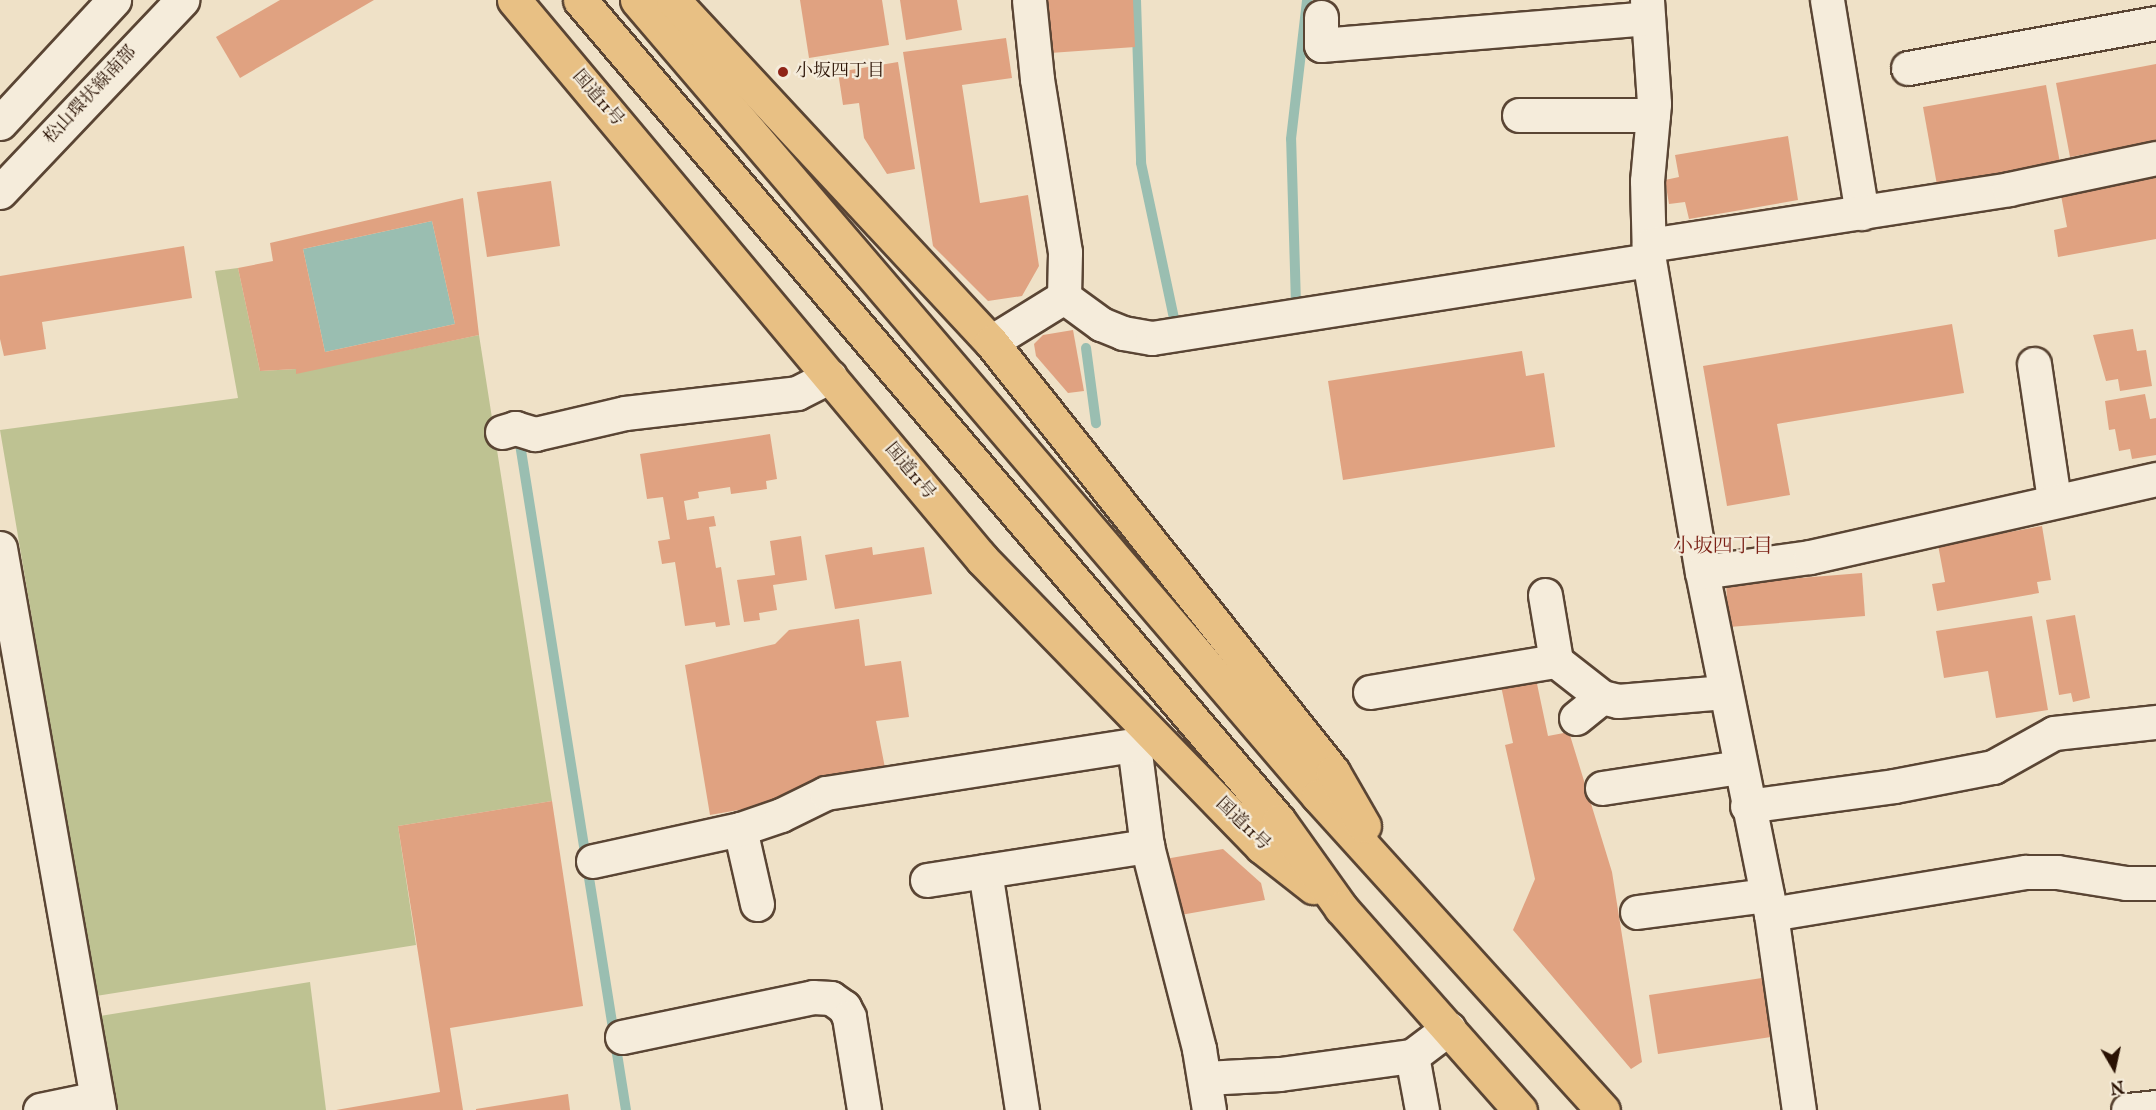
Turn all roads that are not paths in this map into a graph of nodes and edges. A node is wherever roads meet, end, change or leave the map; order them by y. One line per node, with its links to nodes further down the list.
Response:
1 (114, 0): 15 (street)
2 (183, 0): 17 (street, 松山環状線南部)
3 (514, 0): 23 (highway, 国道11号)
4 (580, 0): 49 (highway, 国道11号)
5 (637, 0): 44 (highway)
6 (1029, 0): 20 (street)
7 (1827, 0): 18 (street)
8 (683, 5): 21 (highway)
9 (1647, 9): 10 (street); 14 (street)
10 (1321, 17)
11 (2156, 23): 12 (street)
12 (1908, 68)
13 (1519, 115): 14 (street)
14 (1653, 116): 19 (street)
15 (0, 123)
16 (2156, 158): 18 (street)
17 (0, 192)
18 (1862, 213): 19 (street)
19 (1649, 252): 20 (street); 28 (street)
20 (1064, 297): 21 (street)
21 (991, 342): 44 (highway)
22 (2034, 364): 26 (street)
23 (830, 376): 24 (street); 36 (highway, 国道11号)
24 (502, 432)
25 (2156, 479): 26 (street)
26 (2054, 500): 28 (street)
27 (0, 548): 55 (street)
28 (1702, 572): 32 (street)
29 (1545, 595): 30 (street)
30 (1556, 661): 31 (street); 33 (street)
31 (1370, 692)
32 (1725, 692): 33 (street); 37 (street)
33 (1602, 697): 34 (street)
34 (1576, 718)
35 (2156, 722): 39 (street)
36 (1141, 739): 40 (street); 41 (street); 49 (highway, 国道11号)
37 (1739, 767): 38 (street); 39 (street)
38 (1602, 788)
39 (1747, 806): 48 (street)
40 (740, 829): 42 (street); 47 (street)
41 (1147, 846): 43 (street); 54 (street)
42 (594, 861)
43 (985, 871): 45 (street); 59 (street)
44 (1392, 875): 63 (highway)
45 (927, 880)
46 (2156, 883): 48 (street)
47 (757, 904)
48 (1769, 904): 50 (street); 64 (street)
49 (1341, 908): 51 (highway, 国道11号)
50 (1637, 912)
51 (1449, 1028): 53 (street); 62 (highway, 国道11号)
52 (622, 1037): 58 (street)
53 (1412, 1056): 54 (street); 61 (street)
54 (1204, 1078): 60 (street)
55 (98, 1104): 57 (street)
56 (2156, 1107): 65 (street)
57 (40, 1110)
58 (864, 1110)
59 (1022, 1110)
60 (1209, 1110)
61 (1422, 1110)
62 (1520, 1110)
63 (1603, 1110)
64 (1799, 1110)
65 (2128, 1110)

